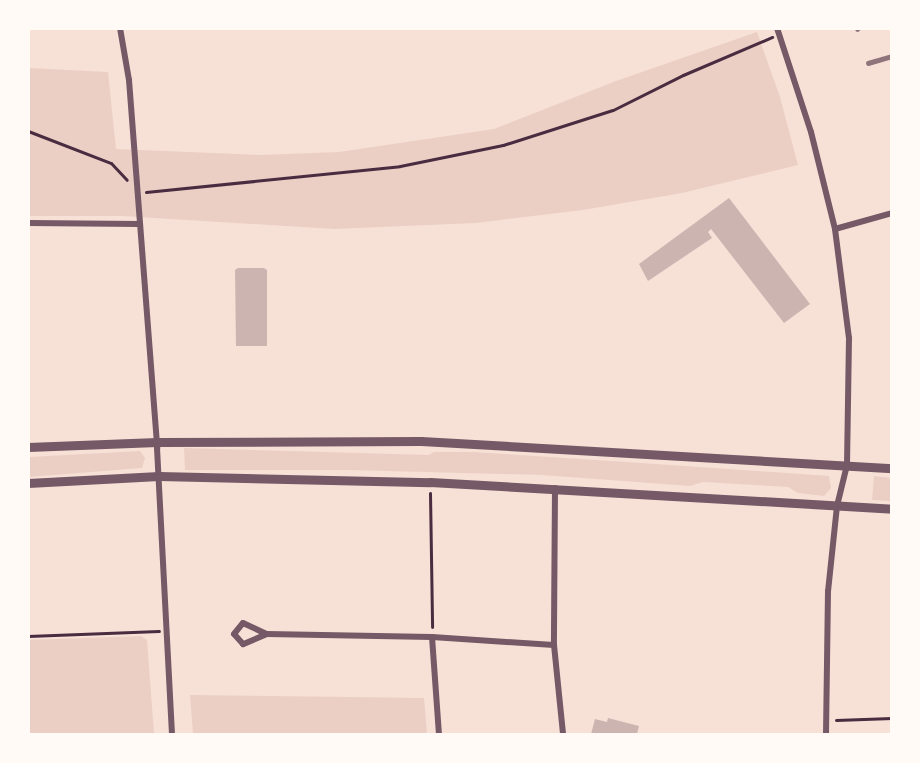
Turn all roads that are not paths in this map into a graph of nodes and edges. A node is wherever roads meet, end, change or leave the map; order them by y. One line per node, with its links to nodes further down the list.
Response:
1 (120, 28): 5 (street)
2 (778, 31): 6 (street)
3 (891, 213): 6 (street)
4 (28, 223): 5 (street)
5 (139, 224): 7 (street)
6 (835, 229): 9 (street)
7 (157, 442): 8 (street); 9 (street); 11 (street)
8 (28, 447)
9 (847, 465): 10 (street); 14 (street)
10 (891, 468)
11 (159, 476): 12 (street); 13 (street); 19 (street)
12 (28, 483)
13 (555, 488): 14 (street); 18 (street)
14 (837, 506): 15 (street); 22 (street)
15 (891, 509)
16 (267, 634): 16 (street); 17 (street)
17 (432, 637): 18 (street); 20 (street)
18 (554, 645): 21 (street)
19 (172, 735)
20 (439, 735)
21 (563, 735)
22 (826, 735)

